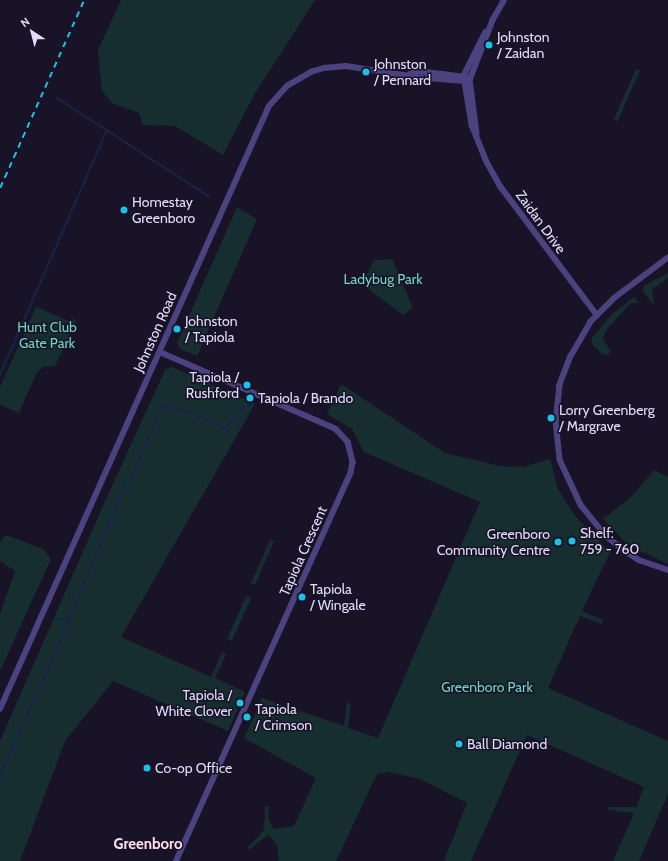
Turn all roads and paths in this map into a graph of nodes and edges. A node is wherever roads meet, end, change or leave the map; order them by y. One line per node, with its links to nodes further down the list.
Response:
1 (504, 0): 2 (street)
2 (493, 20): 3 (street); 4 (street)
3 (464, 79): 4 (street); 5 (street, Zaidan Drive); 8 (street, Johnston Road)
4 (470, 79): 5 (street, Zaidan Drive)
5 (477, 136): 7 (street, Zaidan Drive)
6 (668, 258): 7 (street)
7 (597, 315): 9 (street)
8 (160, 352): 10 (street, Johnston Road); 11 (street, Tapiola Crescent)
9 (668, 570)
10 (0, 709)
11 (177, 861)

